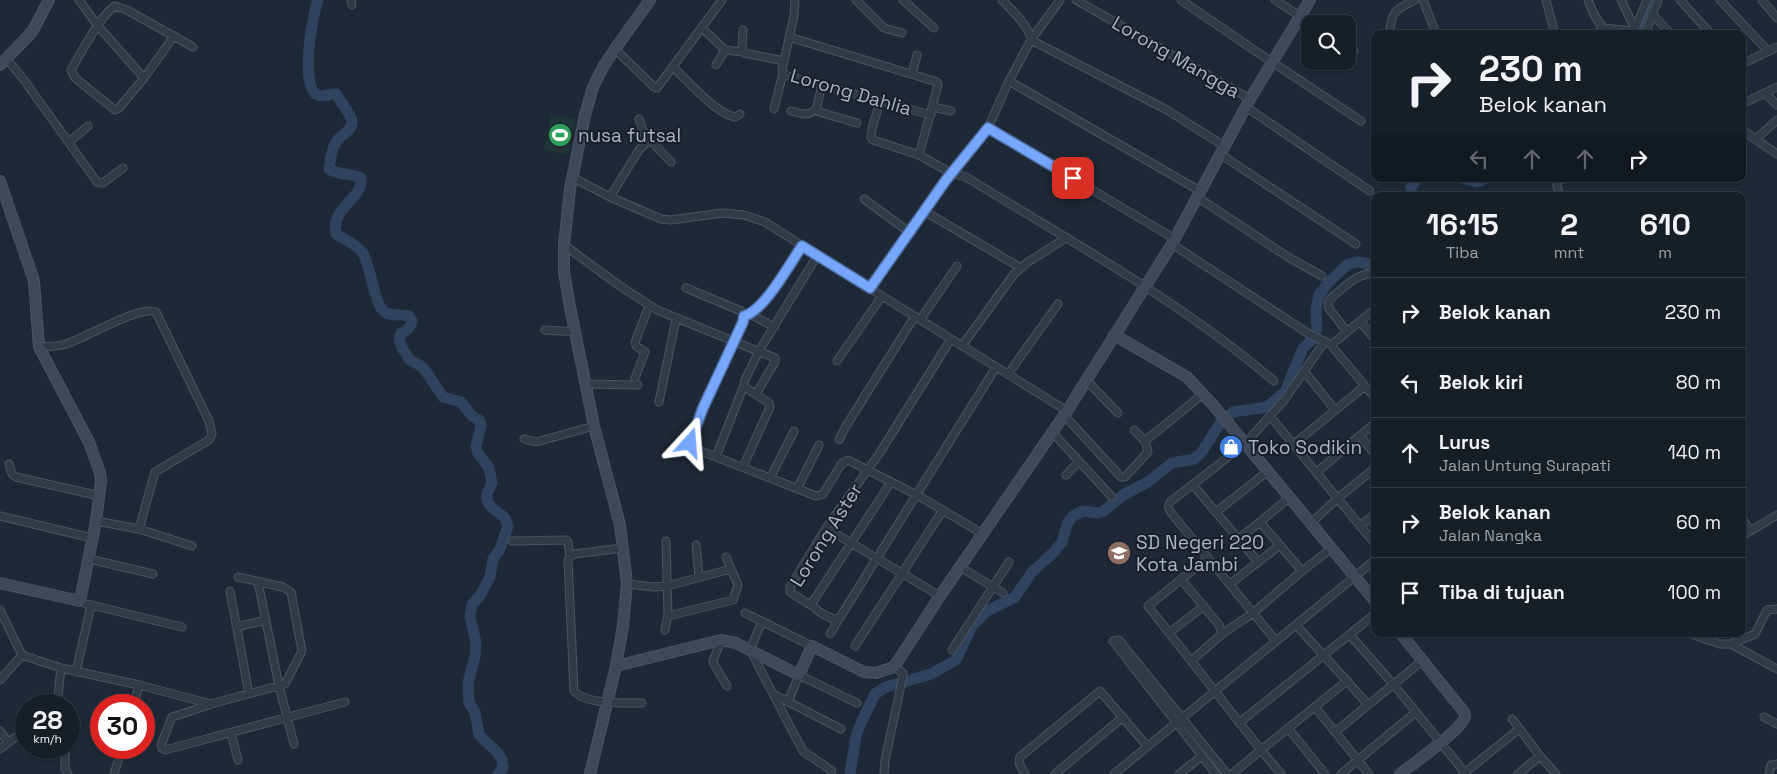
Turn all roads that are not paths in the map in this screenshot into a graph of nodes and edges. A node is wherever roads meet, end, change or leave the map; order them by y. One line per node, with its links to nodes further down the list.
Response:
1 (49, 0): 54 (street)
2 (79, 0): 27 (street)
3 (650, 0): 47 (street)
4 (722, 0): 28 (street)
5 (795, 0): 43 (street, Lorong Dahlia)
6 (856, 0): 41 (street)
7 (903, 0): 29 (street)
8 (1002, 0): 44 (street)
9 (1060, 0): 44 (street)
10 (1076, 0): 67 (street, Lorong Mangga)
11 (1181, 0): 53 (street)
12 (1275, 0): 25 (street)
13 (1310, 0): 25 (street)
14 (1415, 0): 31 (street)
15 (1423, 0): 32 (street)
16 (1546, 0): 33 (street)
17 (1588, 0): 34 (street)
18 (1621, 0): 36 (street)
19 (1647, 0): 37 (street)
20 (1658, 0): 24 (street)
21 (1680, 0): 40 (street)
22 (1720, 0): 49 (street)
23 (1762, 0): 26 (street)
24 (1652, 14): 38 (street); 39 (street)
25 (1300, 16): 53 (street)
26 (1777, 18)
27 (98, 26): 42 (street); 60 (street); 60 (street)
28 (702, 28): 48 (street); 57 (street)
29 (934, 28)
30 (743, 30): 50 (street)
31 (1390, 30)
32 (1434, 30)
33 (1554, 30)
34 (1600, 30): 35 (street)
35 (1624, 30)
36 (1634, 30)
37 (1634, 30)
38 (1646, 30)
39 (1666, 30)
40 (1707, 30)
41 (902, 33)
42 (174, 36): 45 (street); 60 (street)
43 (789, 37): 52 (street, Lorong Dahlia); 59 (street)
44 (1031, 40): 61 (street); 86 (street)
45 (193, 47)
46 (1777, 47): 49 (street)
47 (615, 49): 57 (street); 92 (street)
48 (725, 50): 50 (street); 56 (street)
49 (1768, 51): 55 (street)
50 (743, 52): 52 (street)
51 (917, 54): 59 (street)
52 (784, 61): 58 (street, Lorong Dahlia)
53 (1272, 61): 67 (street); 77 (street)
54 (4, 62): 84 (street)
55 (1746, 62)
56 (716, 65)
57 (673, 67): 74 (street)
58 (783, 73): 62 (street, Lorong Dahlia); 71 (street)
59 (912, 74): 69 (street)
60 (144, 78)
61 (1009, 81): 81 (street); 95 (street)
62 (822, 85): 65 (street, Lorong Dahlia); 70 (street)
63 (1777, 87): 64 (street)
64 (1766, 92): 66 (street); 68 (street)
65 (880, 101): 75 (street, Lorong Dahlia); 88 (street)
66 (1746, 102)
67 (1248, 103): 86 (street); 94 (street, Lorong Mangga)
68 (1777, 105)
69 (933, 107): 73 (street); 75 (street)
70 (817, 108): 72 (street); 79 (street)
71 (774, 109)
72 (791, 111)
73 (951, 111)
74 (740, 114)
75 (931, 115): 88 (street)
76 (639, 119): 85 (street)
77 (1361, 120)
78 (1777, 120): 83 (street)
79 (856, 123)
80 (88, 126): 84 (street)
81 (988, 128): 91 (street); 101 (street)
82 (1746, 132): 83 (street)
83 (1757, 138): 87 (street)
84 (69, 142): 90 (street)
85 (647, 142): 89 (street); 96 (street)
86 (1222, 150): 95 (street); 102 (street)
87 (1777, 154)
88 (919, 156): 91 (street)
89 (671, 162)
90 (123, 168)
91 (951, 173): 98 (street); 100 (street)
92 (572, 177): 96 (street); 103 (street)
93 (0, 183): 131 (street)
94 (1370, 191)
95 (1198, 194): 101 (street); 109 (street)
96 (610, 197): 104 (street)
97 (864, 199): 99 (street)
98 (924, 211): 99 (street); 107 (street)
99 (909, 232): 112 (street)
100 (1066, 238): 107 (street); 110 (street)
101 (1174, 241): 110 (street); 129 (street)
102 (1356, 244)
103 (564, 245): 115 (street); 123 (street)
104 (802, 246): 105 (street); 117 (street)
105 (817, 256): 112 (street); 121 (street)
106 (957, 266): 119 (street)
107 (1021, 268): 130 (street)
108 (1371, 274): 124 (street)
109 (1322, 276)
110 (1145, 287): 125 (street); 138 (street)
111 (686, 288): 117 (street)
112 (870, 288): 113 (street)
113 (882, 296): 119 (street); 133 (street)
114 (1058, 304): 136 (street)
115 (649, 306): 118 (street); 139 (street)
116 (1371, 312): 120 (street)
117 (747, 315): 121 (street); 128 (street)
118 (676, 318): 128 (street); 145 (street)
119 (917, 318): 127 (street); 157 (street)
120 (1360, 321): 124 (street); 126 (street)
121 (774, 327): 132 (street)
122 (544, 330): 123 (street)
123 (576, 332): 139 (street)
124 (1347, 332): 129 (street)
125 (1114, 335): 137 (street); 144 (street)
126 (1371, 335)
127 (951, 339): 130 (street); 167 (street, Lorong Aster)
128 (734, 341): 132 (street); 163 (street)
129 (1328, 343): 135 (street); 141 (street)
130 (962, 346): 134 (street)
131 (39, 347): 177 (street); 192 (street)
132 (759, 351): 140 (street); 143 (street)
133 (837, 361)
134 (996, 367): 136 (street); 176 (street)
135 (1304, 371): 146 (street); 149 (street)
136 (1008, 374): 147 (street)
137 (1086, 380): 147 (street); 148 (street)
138 (1274, 381)
139 (586, 384): 150 (street)
140 (744, 385): 143 (street); 163 (street)
141 (1365, 386): 142 (street); 146 (street)
142 (1371, 393)
143 (756, 394): 166 (street)
144 (1202, 394): 158 (street); 159 (street)
145 (660, 402)
146 (1335, 410): 160 (street)
147 (1065, 413): 154 (street); 158 (street)
148 (1118, 413)
149 (1270, 416): 159 (street); 160 (street)
150 (594, 426): 156 (street); 205 (street)
151 (1371, 426): 155 (street)
152 (1134, 430): 158 (street)
153 (794, 431): 172 (street)
154 (1052, 432): 164 (street); 194 (street)
155 (1360, 436): 162 (street); 170 (street)
156 (524, 439)
157 (839, 440)
158 (1145, 441)
159 (1245, 444): 168 (street); 174 (street)
160 (1294, 444): 170 (street)
161 (819, 445): 175 (street)
162 (1371, 449)
163 (716, 457): 166 (street)
164 (1079, 462): 171 (street); 179 (street)
165 (9, 464): 177 (street)
166 (743, 468): 172 (street)
167 (867, 469): 173 (street); 175 (street); 191 (street, Lorong Aster)
168 (1268, 471): 178 (street); 182 (street)
169 (1371, 471): 180 (street)
170 (1317, 472): 180 (street)
171 (1066, 475)
172 (770, 478): 175 (street)
173 (890, 482): 176 (street); 202 (street)
174 (1193, 485): 182 (street); 210 (street)
175 (797, 489)
176 (917, 495): 181 (street); 209 (street)
177 (100, 496): 186 (street)
178 (1290, 497): 187 (street); 188 (street)
179 (1112, 498)
180 (1338, 498): 188 (street); 190 (street)
181 (943, 510): 194 (street); 218 (street)
182 (1216, 512): 197 (street)
183 (1777, 515): 193 (street)
184 (0, 516): 196 (street)
185 (1371, 517): 190 (street)
186 (96, 522): 192 (street); 196 (street)
187 (1260, 522): 197 (street); 204 (street)
188 (1311, 523): 206 (street)
189 (1746, 524): 193 (street)
190 (1360, 526): 198 (street)
191 (826, 528): 202 (street); 236 (street, Lorong Aster)
192 (139, 529): 203 (street)
193 (1751, 531): 195 (street)
194 (983, 534): 215 (street)
195 (1746, 534)
196 (92, 538): 211 (street)
197 (1238, 539): 213 (street)
198 (1371, 539)
199 (512, 541): 207 (street)
200 (666, 541): 228 (street)
201 (696, 544): 222 (street)
202 (851, 544): 209 (street); 236 (street)
203 (192, 546)
204 (1279, 546): 213 (street); 217 (street)
205 (624, 548): 207 (street); 226 (street)
206 (1332, 548): 217 (street); 220 (street)
207 (570, 556): 287 (street)
208 (726, 557): 216 (street)
209 (876, 558): 218 (street); 244 (street)
210 (1208, 558): 223 (street); 227 (street)
211 (89, 559): 219 (street); 234 (street)
212 (1009, 562): 229 (street)
213 (1258, 562): 227 (street)
214 (1371, 563): 220 (street)
215 (960, 567): 229 (street); 232 (street)
216 (731, 569): 222 (street); 242 (street)
217 (1302, 571): 241 (street)
218 (902, 573): 232 (street); 261 (street)
219 (153, 574)
220 (1355, 576): 233 (street); 247 (street)
221 (238, 577): 224 (street)
222 (699, 577): 228 (street)
223 (1181, 579): 237 (street); 251 (street)
224 (258, 582): 245 (street); 278 (street)
225 (0, 583): 234 (street)
226 (627, 584): 228 (street); 268 (street)
227 (1230, 584): 241 (street)
228 (667, 586): 242 (street)
229 (992, 586): 231 (street); 263 (street)
230 (230, 591): 249 (street)
231 (1003, 593)
232 (940, 596): 269 (street)
233 (1371, 596)
234 (80, 601): 235 (street)
235 (90, 606): 248 (street); 272 (street)
236 (812, 606): 244 (street)
237 (1204, 606): 251 (street); 253 (street)
238 (1777, 609): 259 (street)
239 (0, 610): 264 (street)
240 (745, 613): 246 (street)
241 (1253, 613): 253 (street); 258 (street)
242 (668, 614): 250 (street)
243 (1371, 617): 254 (street)
244 (839, 619): 252 (street)
245 (266, 620): 249 (street); 278 (street)
246 (762, 621): 260 (street); 262 (street)
247 (1296, 625): 258 (street); 265 (street)
248 (182, 627)
249 (236, 627): 283 (street)
250 (665, 630)
251 (1169, 633): 266 (street)
252 (830, 634)
253 (1222, 634): 266 (street)
254 (1350, 635): 265 (street); 277 (street)
255 (1403, 637): 267 (street)
256 (1700, 637): 259 (street)
257 (721, 640): 262 (street); 268 (street); 279 (street)
258 (1276, 641): 280 (street)
259 (1731, 644): 271 (street)
260 (812, 646): 269 (street); 273 (street)
261 (855, 646)
262 (750, 650): 273 (street); 284 (street)
263 (952, 650)
264 (22, 655): 270 (street); 274 (street)
265 (1323, 655): 275 (street); 299 (street)
266 (1191, 661): 280 (street)
267 (1422, 661): 277 (street); 310 (street)
268 (616, 666): 287 (street)
269 (894, 667): 327 (street)
270 (61, 668): 272 (street); 281 (street)
271 (1777, 669)
272 (76, 672): 276 (street)
273 (799, 674): 286 (street); 289 (street)
274 (0, 680)
275 (1347, 681): 291 (street); 292 (street)
276 (139, 685): 282 (street); 290 (street)
277 (1394, 685): 291 (street); 293 (street)
278 (279, 686): 283 (street); 294 (street)
279 (728, 686)
280 (1214, 692): 298 (street); 299 (street)
281 (57, 694)
282 (137, 694)
283 (249, 694): 290 (street)
284 (773, 694): 286 (street); 323 (street)
285 (345, 702): 294 (street)
286 (788, 702): 303 (street)
287 (608, 703): 288 (street); 326 (street)
288 (642, 703)
289 (857, 703)
290 (210, 704): 306 (street)
291 (1368, 705): 305 (street)
292 (1315, 707): 301 (street); 305 (street)
293 (1416, 712): 310 (street); 321 (street)
294 (287, 717): 306 (street); 311 (street)
295 (1123, 717): 312 (street); 328 (street); 329 (street)
296 (1764, 717): 300 (street)
297 (1512, 719): 302 (street)
298 (1179, 721): 298 (street); 308 (street); 312 (street); 313 (street)
299 (1238, 722): 315 (street)
300 (1777, 724)
301 (1288, 728): 315 (street); 336 (street)
302 (1520, 729): 317 (street); 340 (street)
303 (841, 730)
304 (0, 731): 309 (street)
305 (1336, 732): 321 (street)
306 (230, 733): 320 (street)
307 (15, 737): 309 (street)
308 (1200, 741): 313 (street); 333 (street)
309 (8, 742): 314 (street)
310 (1441, 742): 339 (street); 340 (street)
311 (294, 744)
312 (1147, 746): 330 (street)
313 (1194, 747): 316 (street)
314 (0, 749)
315 (1261, 750): 334 (street); 335 (street)
316 (1202, 756): 331 (street); 332 (street)
317 (1540, 756): 341 (street); 342 (street)
318 (65, 759): 324 (street)
319 (119, 759): 325 (street)
320 (238, 760)
321 (1358, 761): 337 (street); 338 (street)
322 (1777, 764): 343 (street)
323 (832, 770)
324 (68, 774)
325 (114, 774)
326 (590, 774)
327 (884, 774)
328 (1025, 774)
329 (1055, 774)
330 (1114, 774)
331 (1179, 774)
332 (1216, 774)
333 (1227, 774)
334 (1232, 774)
335 (1281, 774)
336 (1325, 774)
337 (1341, 774)
338 (1369, 774)
339 (1400, 774)
340 (1465, 774)
341 (1518, 774)
342 (1556, 774)
343 (1770, 774)

